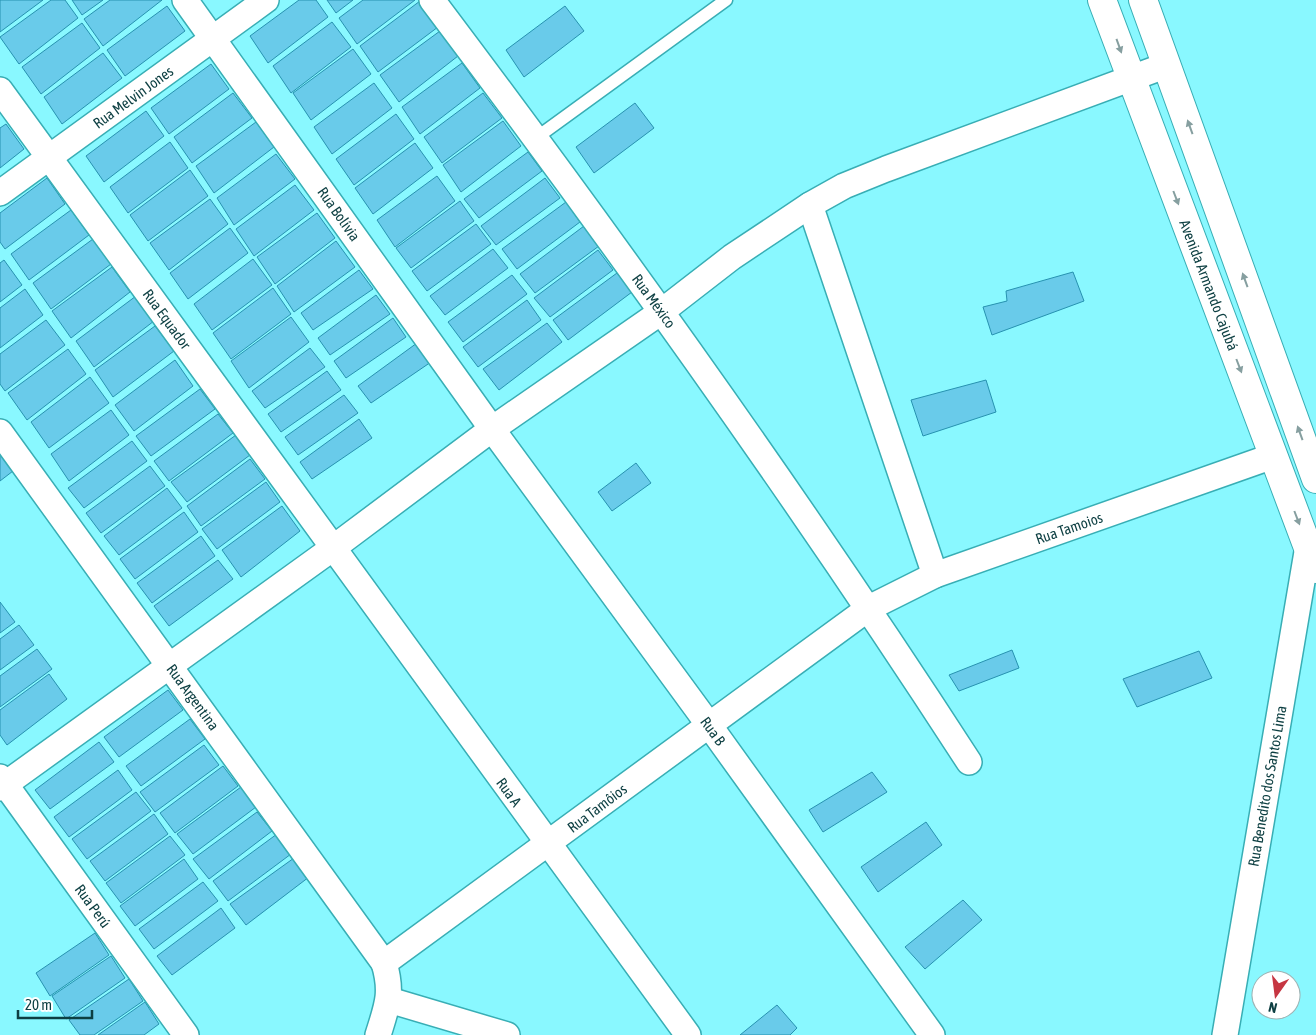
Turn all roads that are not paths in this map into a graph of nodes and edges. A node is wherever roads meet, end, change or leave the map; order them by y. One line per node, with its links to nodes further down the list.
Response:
1 (185, 0): 7 (street, Rua Bolívia)
2 (266, 0): 7 (street, Rua Melvin Jones)
3 (432, 0): 11 (street, Rua México)
4 (726, 0): 11 (lane)
5 (1102, 0): 9 (main road, Avenida Armando Cajubá, one-way to 9)
6 (1143, 0): 8 (main road)
7 (214, 39): 12 (street, Rua Melvin Jones); 18 (street, Rua Bolívia)
8 (1167, 64): 9 (street); 15 (main road, one-way to 8)
9 (1131, 79): 14 (street); 16 (main road, Avenida Armando Cajubá, one-way to 16)
10 (0, 90): 12 (street, Rua Equador)
11 (536, 138): 17 (street, Rua México)
12 (50, 157): 13 (street, Rua Melvin Jones); 22 (street, Rua Equador)
13 (0, 193)
14 (810, 205): 17 (street); 24 (street)
15 (1231, 242): 16 (main road); 21 (main road, one-way to 15)
16 (1197, 254): 20 (main road, Avenida Armando Cajubá, one-way to 20)
17 (661, 312): 18 (street); 25 (street, Rua México)
18 (492, 429): 22 (street); 27 (street, Rua B)
19 (0, 432): 26 (street, Rua Argentina)
20 (1273, 456): 23 (main road, Avenida Armando Cajubá, one-way to 23); 24 (street, Rua Tamoios)
21 (1316, 479)
22 (333, 548): 26 (street); 30 (street, Rua A)
23 (1313, 553): 38 (street, Rua Benedito dos Santos Lima)
24 (936, 575): 25 (street, Rua Tamoios)
25 (869, 608): 27 (street, Rua Tamôios); 28 (street, Rua México)
26 (170, 665): 29 (street); 31 (street, Rua Argentina)
27 (709, 725): 30 (street, Rua Tamôios); 37 (street, Rua B)
28 (969, 762)
29 (2, 783): 33 (street, Rua Perú)
30 (547, 845): 31 (street, Rua Tamôios); 36 (street, Rua A)
31 (384, 963): 32 (street)
32 (390, 1000): 34 (street); 35 (street)
33 (186, 1035)
34 (378, 1035)
35 (507, 1035)
36 (688, 1035)
37 (932, 1035)
38 (1226, 1035)

